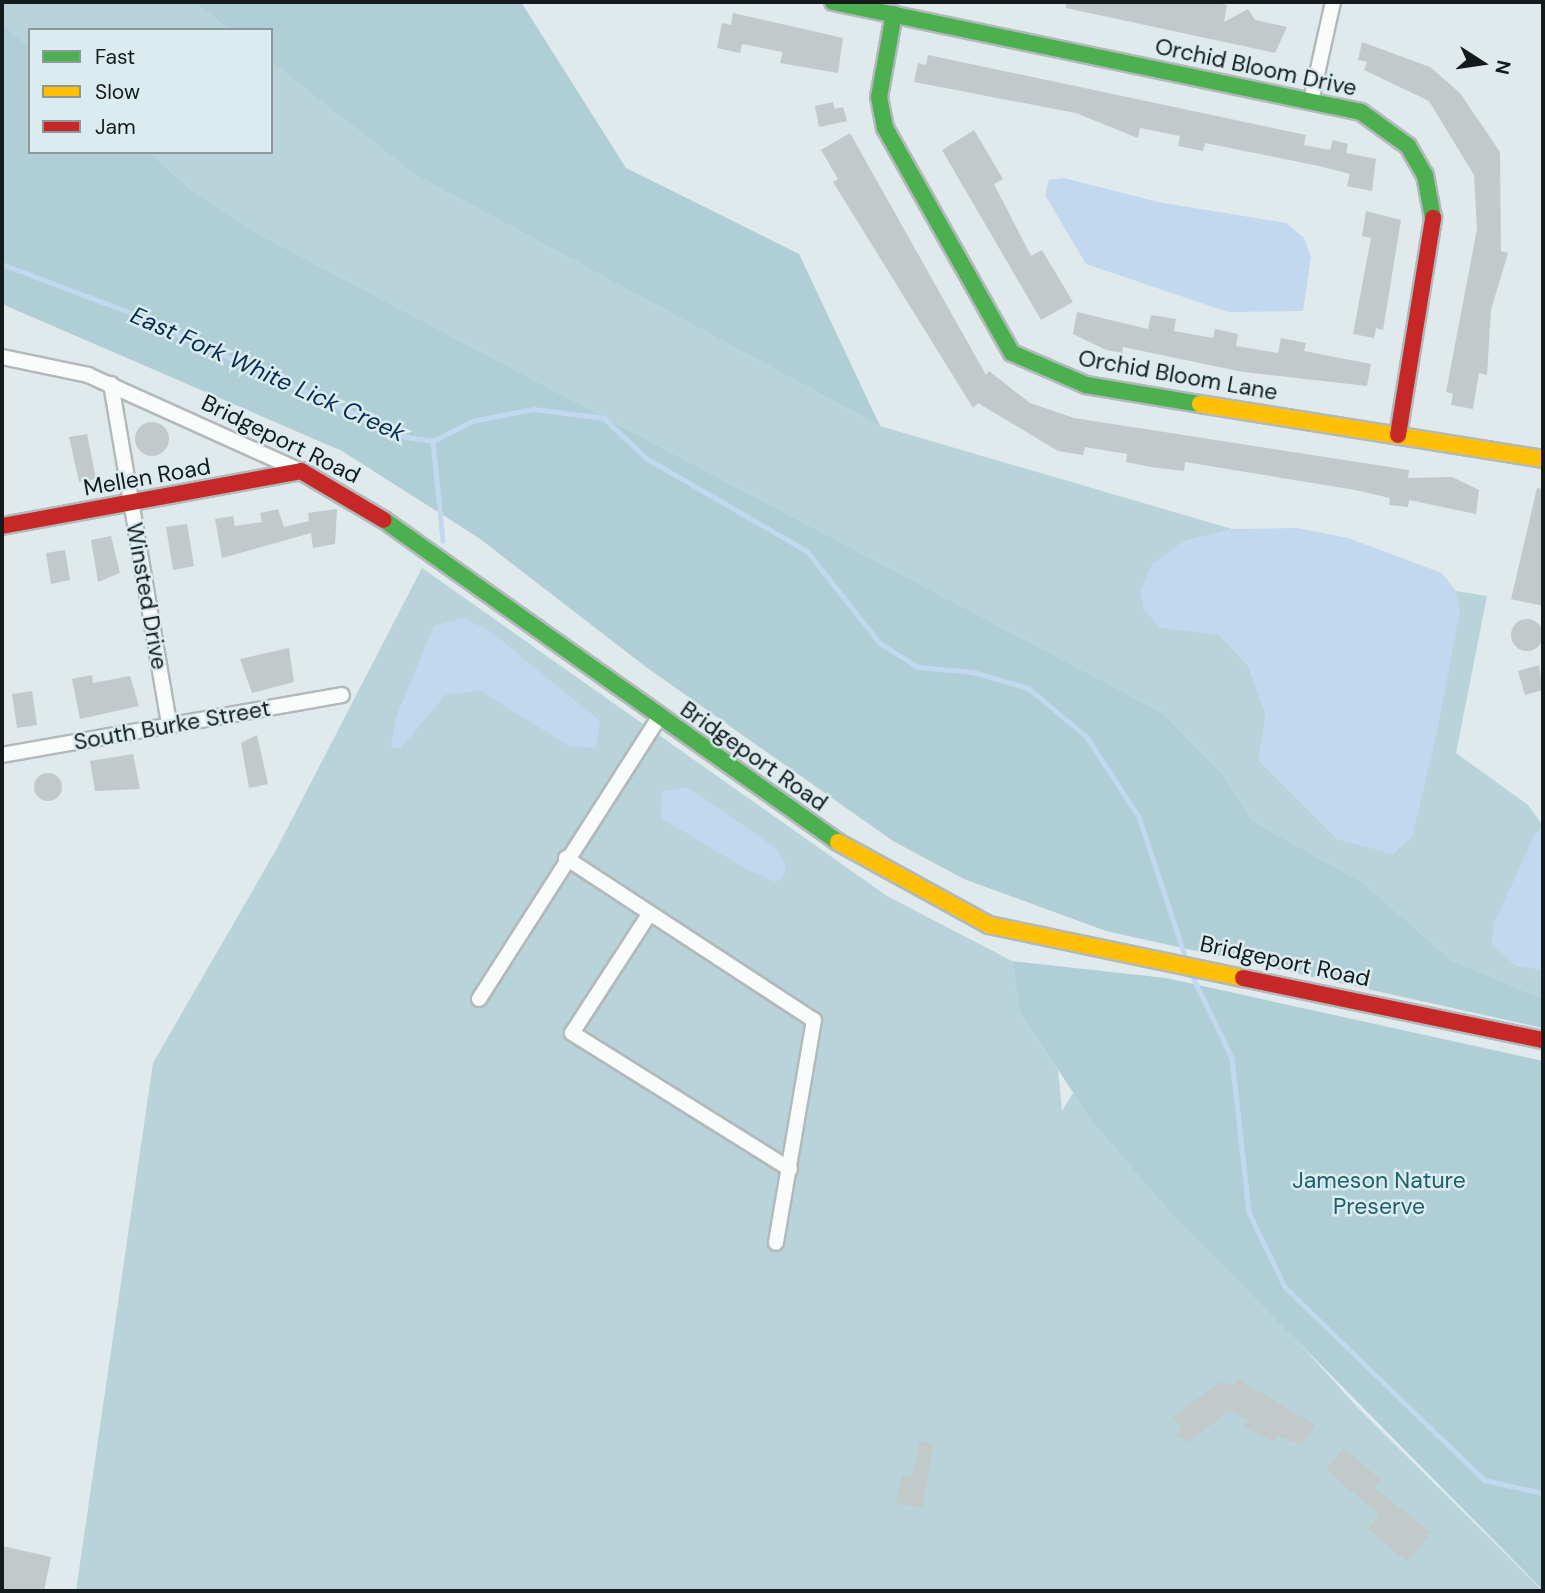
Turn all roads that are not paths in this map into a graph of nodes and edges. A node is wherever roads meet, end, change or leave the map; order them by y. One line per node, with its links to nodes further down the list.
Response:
1 (834, 2): 3 (street, Orchid Bloom Drive)
2 (1333, 2): 4 (street)
3 (894, 15): 4 (street, Orchid Bloom Drive); 7 (street, Orchid Bloom Lane)
4 (1311, 101): 7 (street, Orchid Bloom Drive)
5 (2, 358): 6 (street, Bridgeport Road)
6 (111, 384): 9 (street, Bridgeport Road); 10 (street, Winsted Drive)
7 (1398, 435): 8 (street, Orchid Bloom Lane)
8 (1543, 459)
9 (301, 471): 10 (street, Mellen Road); 13 (street, Bridgeport Road)
10 (131, 503): 11 (street, Mellen Road); 14 (street, Winsted Drive)
11 (2, 526)
12 (342, 695): 14 (street, South Burke Street)
13 (659, 717): 16 (street); 19 (street, Bridgeport Road)
14 (169, 725): 15 (street, South Burke Street)
15 (3, 750)
16 (566, 858): 17 (street); 18 (street)
17 (650, 913): 20 (street); 20 (street)
18 (479, 999)
19 (1543, 1040)
20 (790, 1169): 21 (street)
21 (776, 1243)

